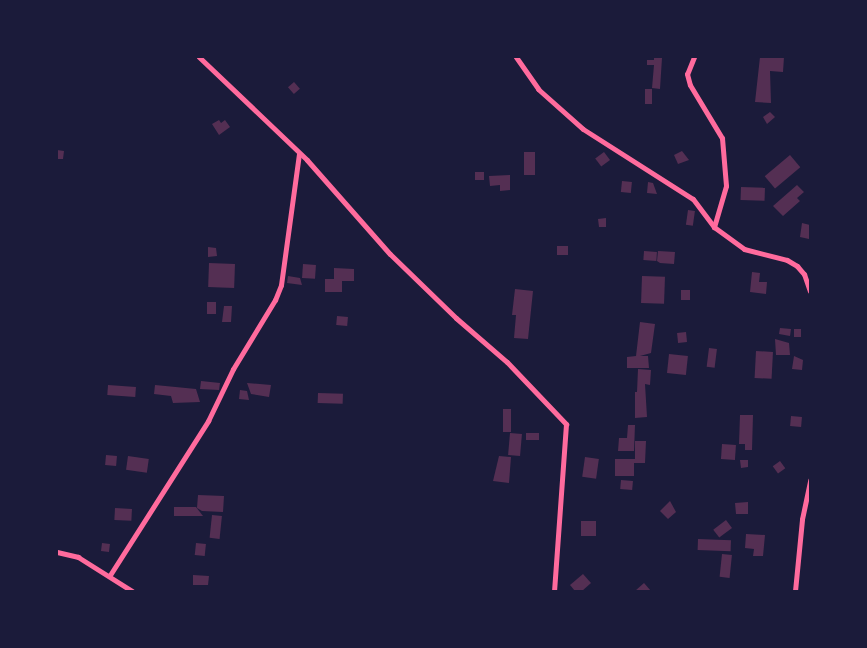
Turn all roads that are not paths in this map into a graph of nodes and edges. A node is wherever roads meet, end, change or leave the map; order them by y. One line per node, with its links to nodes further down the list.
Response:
1 (199, 57): 4 (street)
2 (694, 57): 5 (street)
3 (519, 58): 5 (street)
4 (299, 153): 9 (street); 11 (street)
5 (714, 227): 6 (street)
6 (810, 290)
7 (810, 480): 12 (street)
8 (57, 552): 9 (street)
9 (111, 575): 10 (street)
10 (132, 591)
11 (554, 591)
12 (795, 591)

